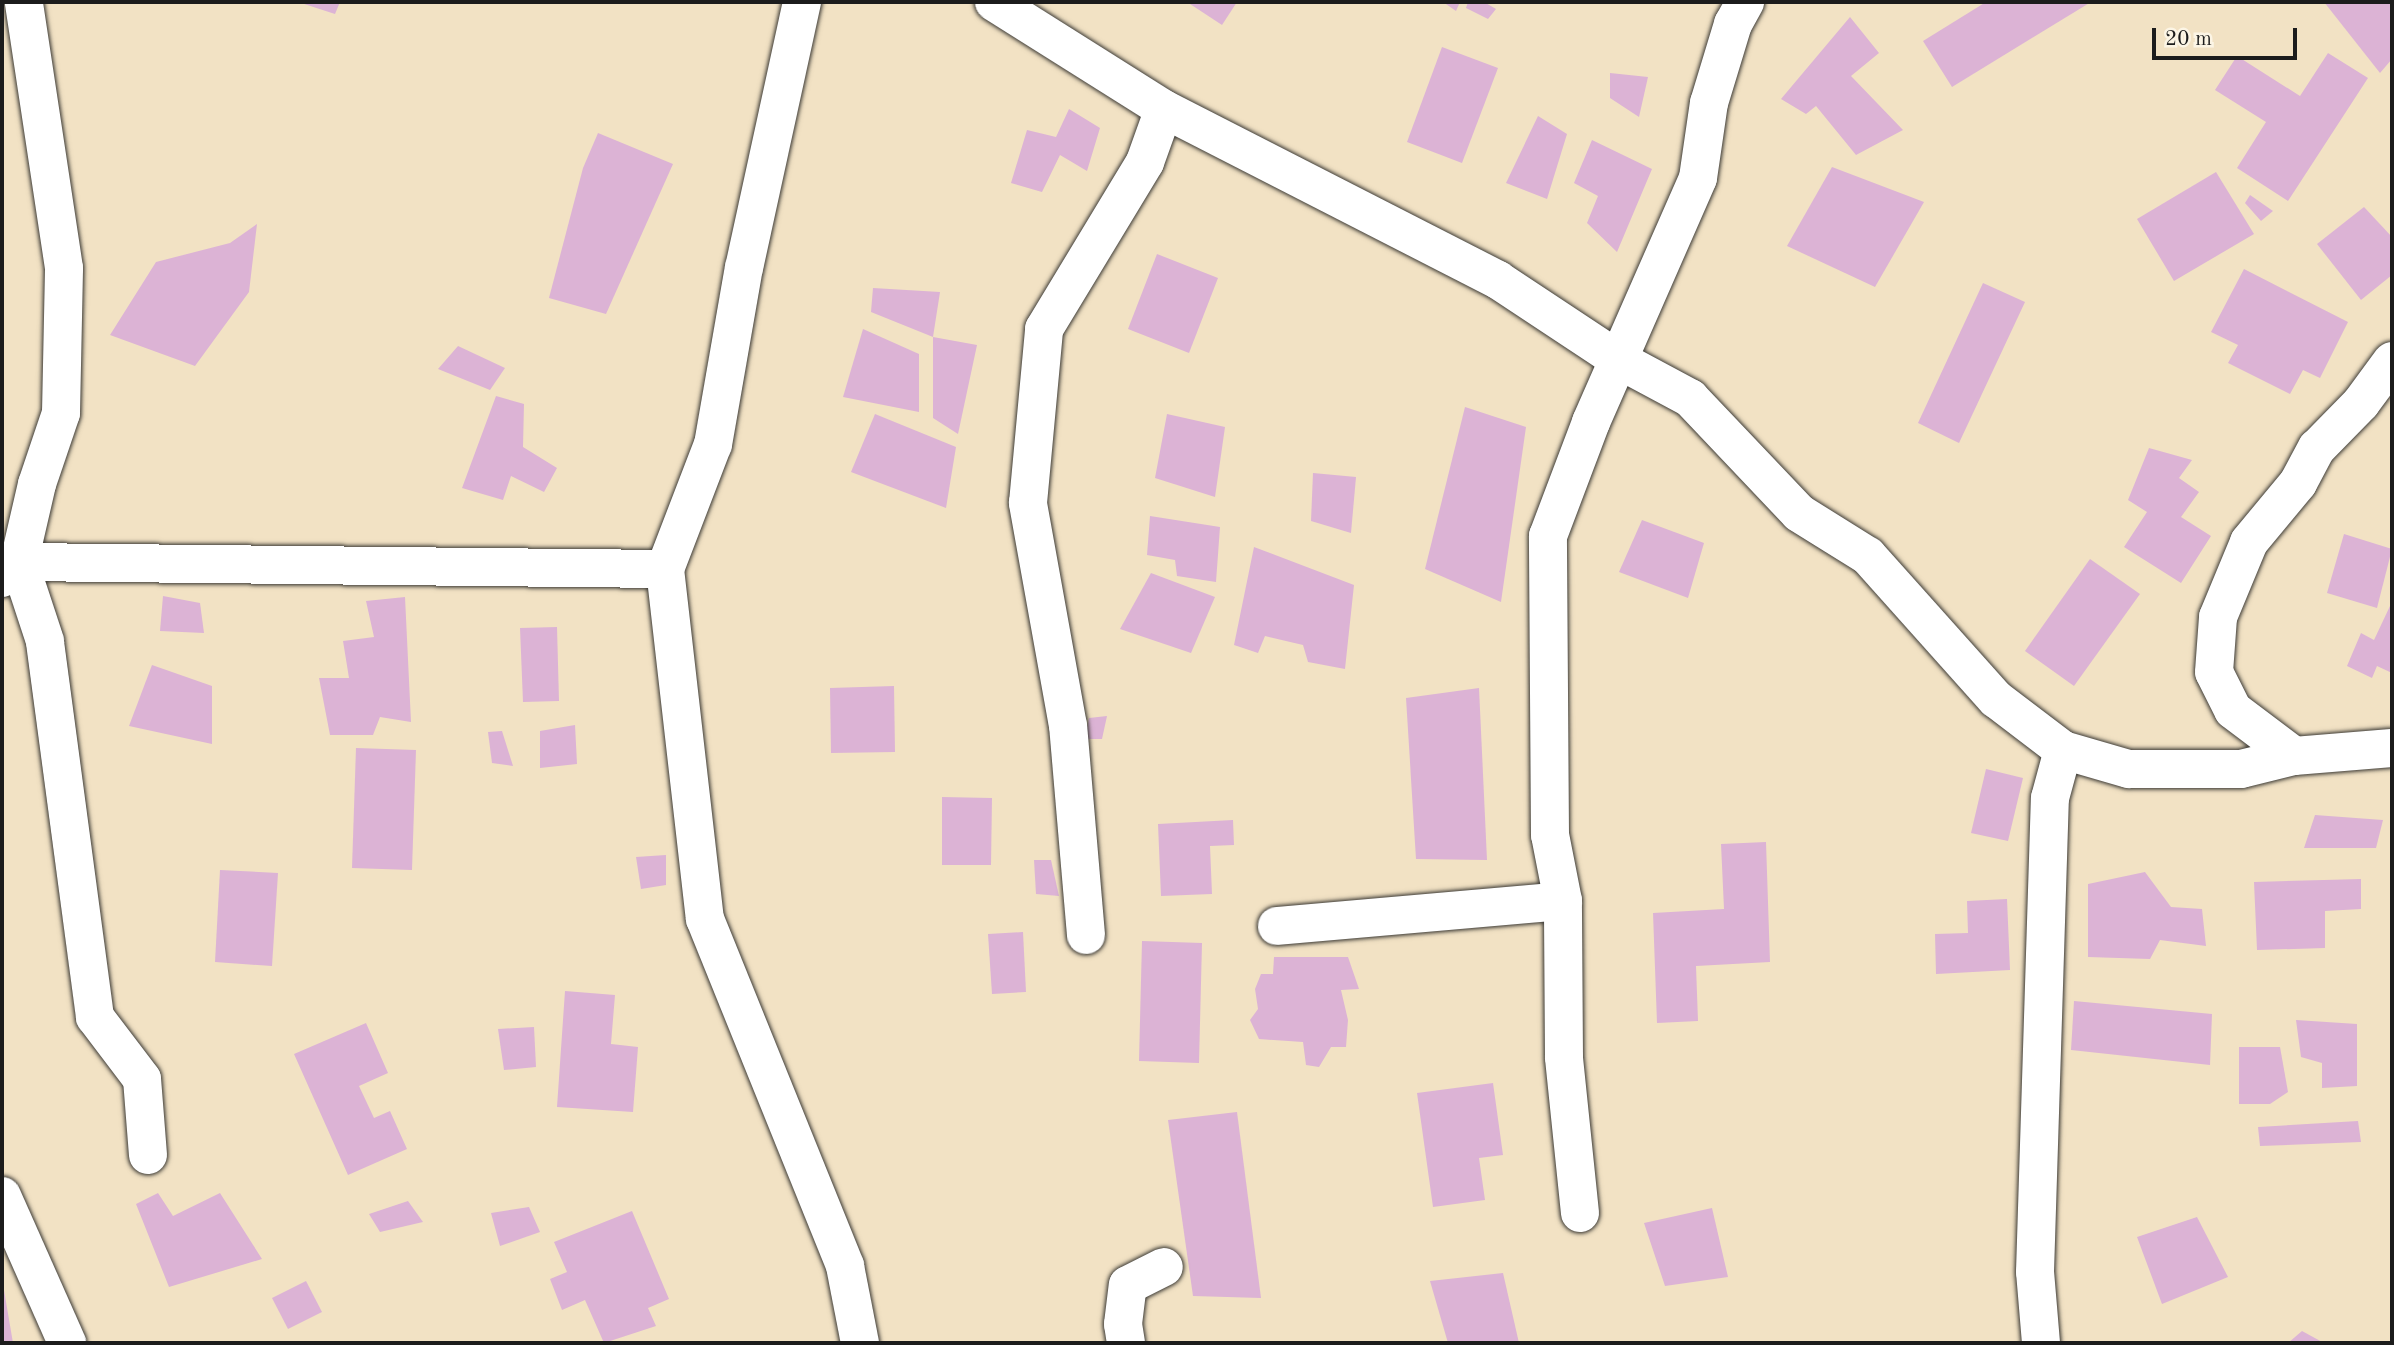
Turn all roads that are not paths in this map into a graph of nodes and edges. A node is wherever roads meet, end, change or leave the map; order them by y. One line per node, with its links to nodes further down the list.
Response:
1 (24, 2): 9 (street)
2 (802, 2): 8 (street)
3 (994, 2): 5 (street)
4 (1745, 2): 6 (street)
5 (1164, 109): 6 (street); 15 (street)
6 (1619, 360): 11 (street); 13 (street)
7 (2392, 360): 12 (street)
8 (665, 569): 9 (street); 22 (street)
9 (11, 570): 16 (street)
10 (2392, 748): 12 (street)
11 (2063, 750): 12 (street); 20 (street)
12 (2294, 756)
13 (1563, 901): 14 (street); 18 (street)
14 (1277, 926)
15 (1086, 935)
16 (148, 1155)
17 (2, 1196): 21 (street)
18 (1580, 1213)
19 (1164, 1267): 23 (street)
20 (2035, 1272): 24 (street); 25 (street)
21 (67, 1343)
22 (860, 1343)
23 (1126, 1343)
24 (2041, 1343)
25 (2069, 1343)

